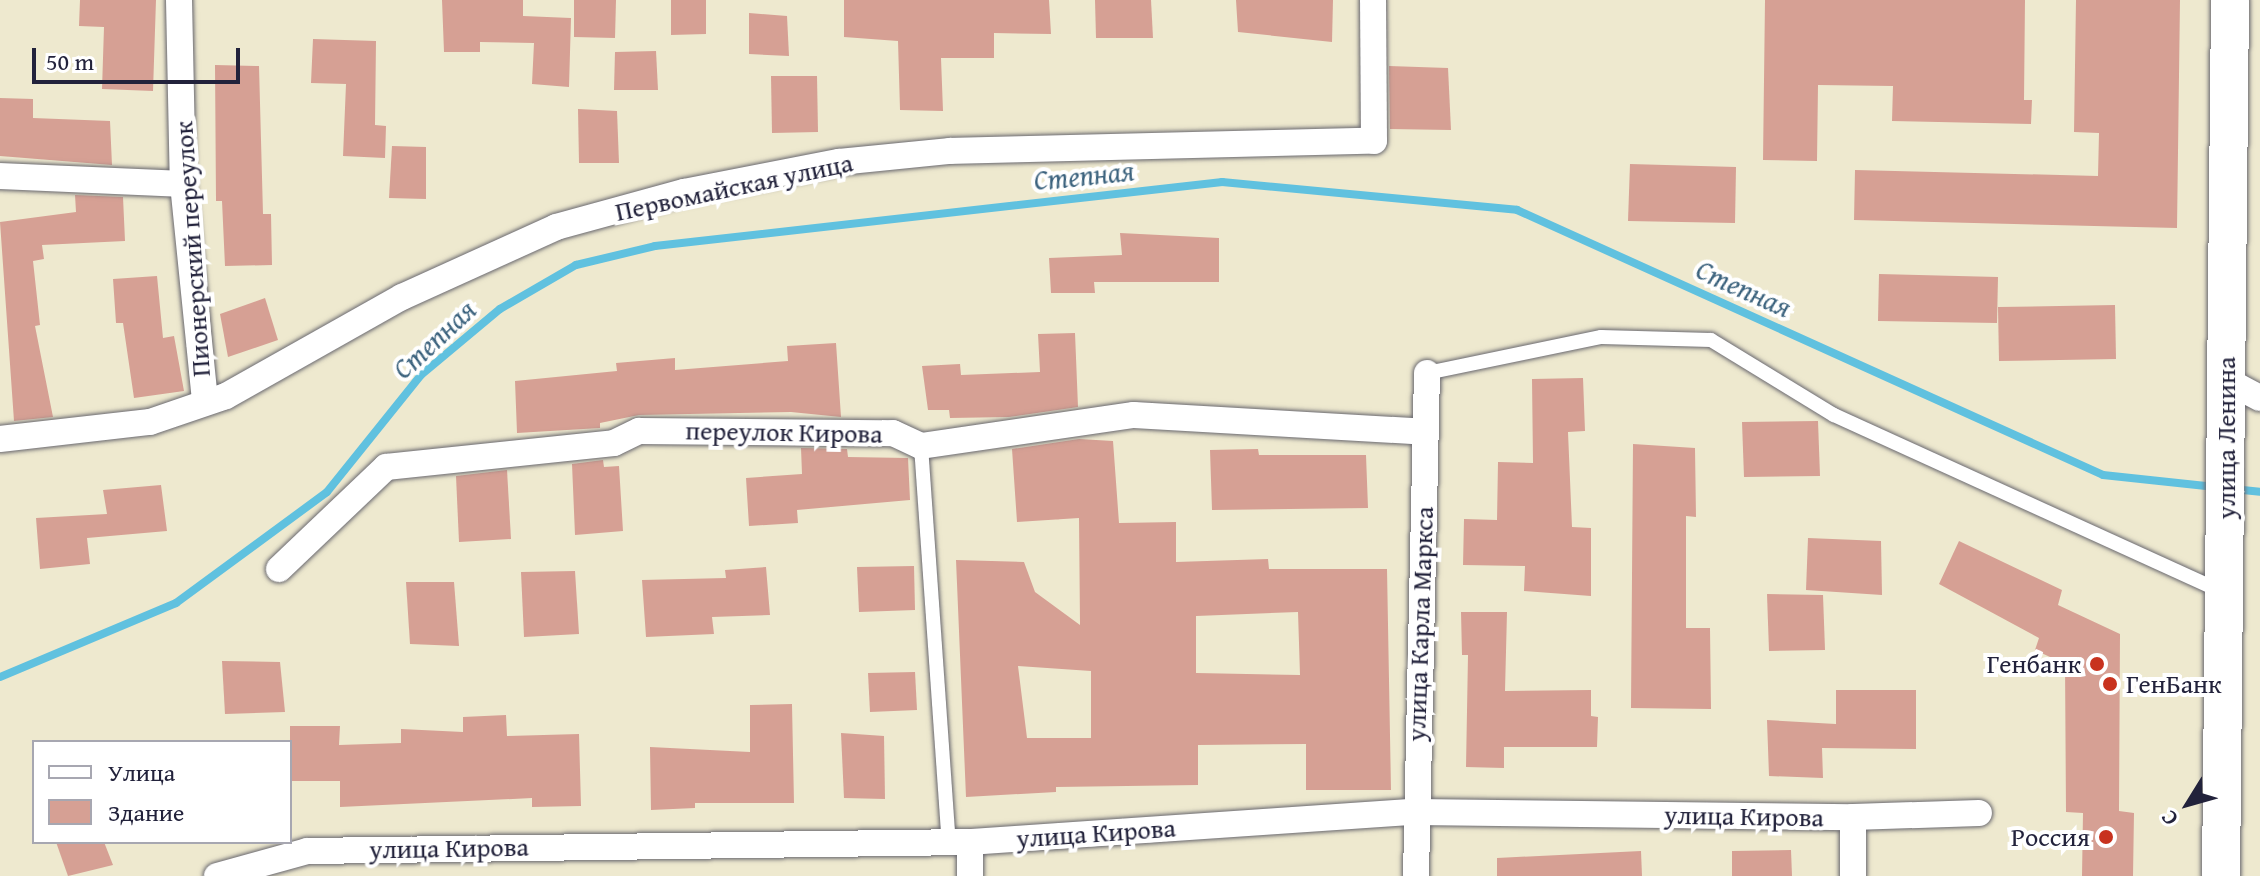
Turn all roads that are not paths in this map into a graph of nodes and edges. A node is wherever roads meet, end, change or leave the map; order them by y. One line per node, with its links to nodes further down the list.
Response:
1 (179, 0): 5 (street, Пионерский переулок)
2 (1373, 0): 8 (street, Первомайская улица)
3 (2230, 0): 7 (main road, улица Ленина)
4 (0, 176): 5 (street)
5 (183, 184): 8 (street, Пионерский переулок)
6 (1427, 373): 9 (street, улица Карла Маркса); 13 (lane)
7 (2237, 395): 13 (main road, улица Ленина)
8 (205, 402): 10 (street, Первомайская улица)
9 (1425, 432): 11 (street, переулок Кирова); 14 (street, улица Карла Маркса)
10 (0, 439)
11 (921, 446): 12 (street, переулок Кирова); 17 (lane)
12 (279, 569)
13 (2224, 593): 22 (main road, улица Ленина)
14 (1415, 812): 16 (street, улица Кирова); 17 (street, улица Кирова); 20 (street, улица Карла Маркса)
15 (1979, 813): 16 (street, улица Кирова)
16 (1853, 817): 21 (street)
17 (960, 842): 18 (street, улица Кирова); 19 (street)
18 (217, 876)
19 (970, 876)
20 (1416, 876)
21 (1853, 876)
22 (2221, 876)

